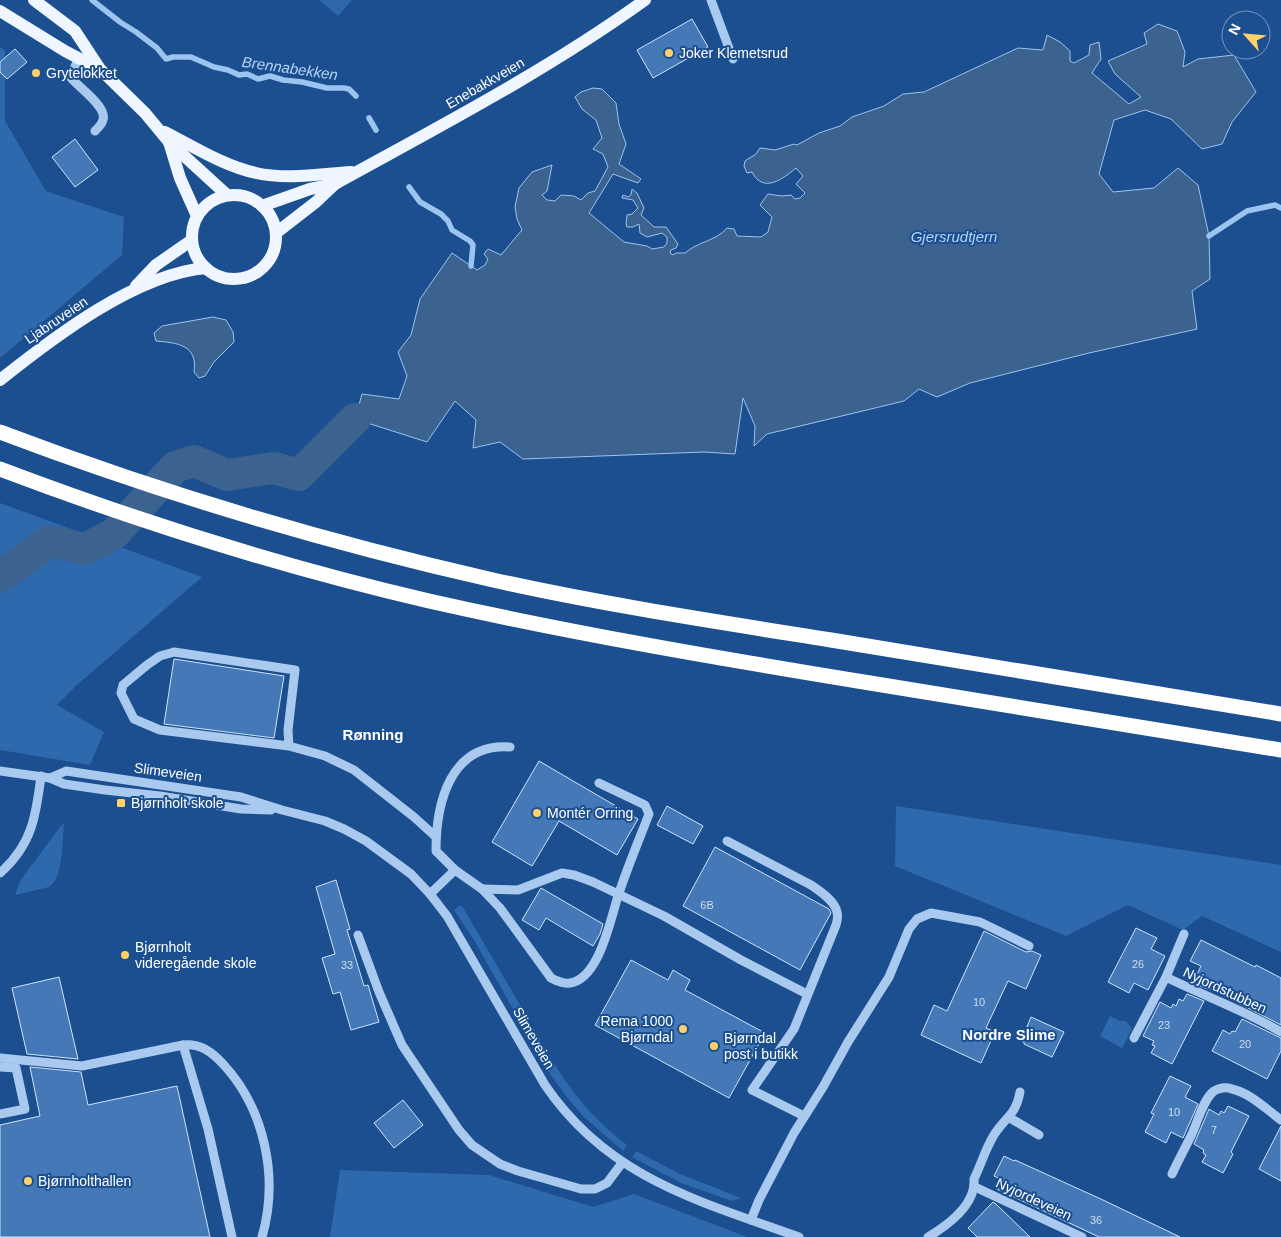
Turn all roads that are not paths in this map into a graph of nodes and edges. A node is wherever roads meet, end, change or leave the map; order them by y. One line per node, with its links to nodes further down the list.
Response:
1 (34, 0): 7 (main road)
2 (645, 0): 11 (main road, Enebakkveien)
3 (711, 0): 6 (street)
4 (0, 11): 5 (main road)
5 (78, 58): 7 (main road); 9 (street)
6 (733, 60)
7 (100, 69): 8 (main road)
8 (159, 129): 10 (main road); 11 (main road)
9 (95, 131)
10 (169, 142): 13 (main road); 15 (main road)
11 (356, 172): 12 (main road, Enebakkveien)
12 (335, 184): 14 (main road, Enebakkveien); 16 (main road, Enebakkveien)
13 (228, 195): 14 (main road); 15 (main road)
14 (262, 206): 16 (main road)
15 (197, 216): 17 (main road)
16 (276, 234): 18 (main road)
17 (192, 240): 18 (main road); 19 (main road, Ljabruveien)
18 (206, 268): 19 (main road, Ljabruveien)
19 (132, 290): 20 (main road, Ljabruveien)
20 (0, 380)
21 (0, 432): 23 (highway)
22 (0, 469): 26 (highway)
23 (1281, 714)
24 (290, 746): 24 (street); 31 (street)
25 (510, 747): 31 (street)
26 (1281, 750)
27 (0, 771): 28 (street, Slimeveien)
28 (45, 777): 30 (street, Slimeveien); 30 (street, Slimeveien); 34 (street)
29 (599, 783): 37 (street)
30 (282, 810): 36 (street, Slimeveien)
31 (436, 837): 33 (street)
32 (727, 841): 42 (street)
33 (455, 870): 35 (street); 36 (street)
34 (0, 873)
35 (482, 888): 37 (street); 37 (street)
36 (430, 894): 54 (street, Slimeveien)
37 (618, 894): 42 (street)
38 (1184, 934): 41 (street)
39 (358, 935): 54 (street)
40 (1029, 946): 50 (street)
41 (1166, 977): 43 (street, Nyjordstubben); 44 (street, Nyjordstubben)
42 (807, 994): 50 (street)
43 (1281, 1032)
44 (1134, 1038)
45 (183, 1045): 46 (street); 58 (street); 59 (street)
46 (0, 1058)
47 (0, 1067): 49 (street)
48 (1020, 1092): 51 (street, Nyjordeveien)
49 (0, 1114)
50 (804, 1116): 57 (street)
51 (1010, 1118): 53 (street); 56 (street, Nyjordeveien)
52 (1281, 1120): 55 (street)
53 (1039, 1135)
54 (622, 1163): 57 (street, Slimeveien)
55 (1172, 1174)
56 (975, 1187): 61 (street, Nyjordeveien); 62 (street, Nyjordeveien)
57 (751, 1220): 60 (street, Slimeveien)
58 (232, 1237)
59 (262, 1237)
60 (800, 1237)
61 (928, 1237)
62 (1082, 1237)

